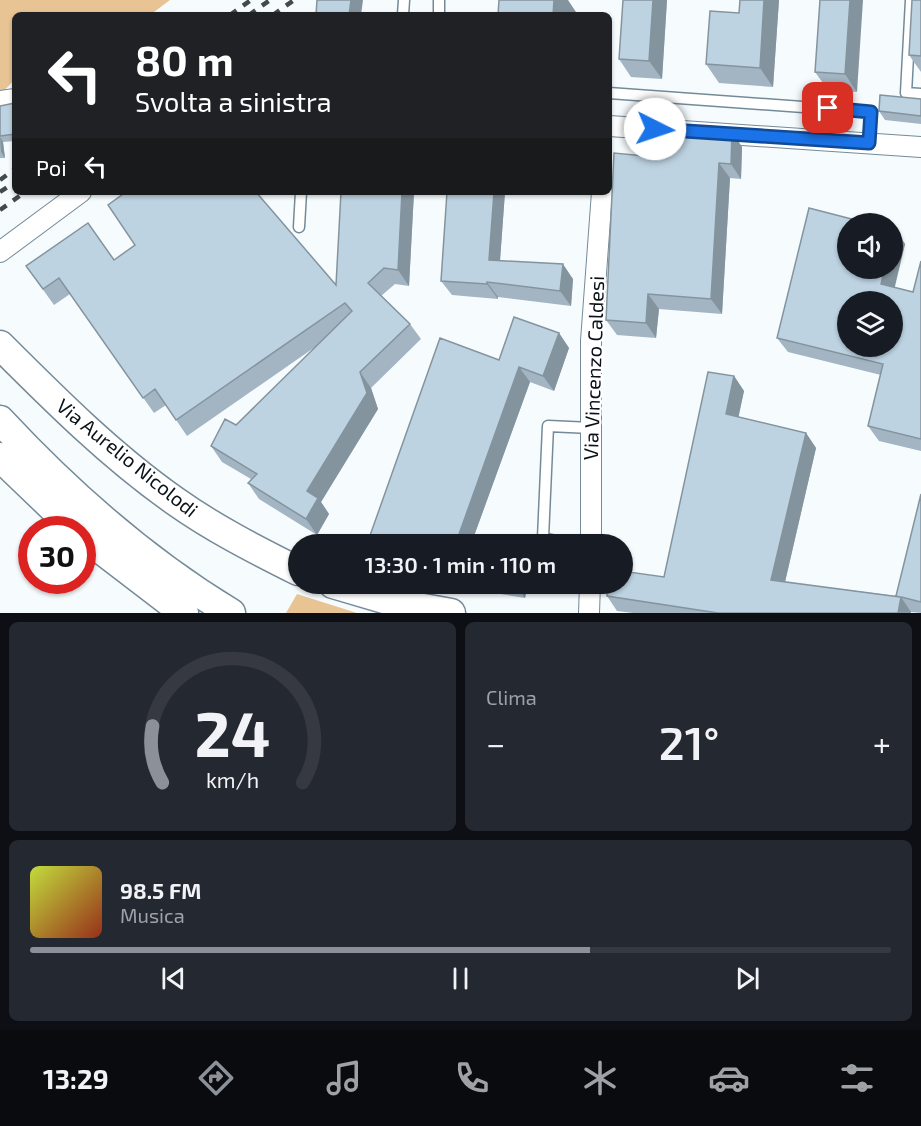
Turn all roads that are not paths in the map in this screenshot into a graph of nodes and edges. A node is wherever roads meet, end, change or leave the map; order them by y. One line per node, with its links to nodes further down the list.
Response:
1 (911, 0): 3 (lane)
2 (612, 93): 5 (lane)
3 (921, 94)
4 (612, 126): 5 (street)
5 (869, 143): 6 (street)
6 (921, 147)
7 (77, 195): 11 (street)
8 (301, 195): 10 (lane)
9 (602, 195): 14 (street, Via Vincenzo Caldesi)
10 (299, 227)
11 (0, 252)
12 (0, 345): 21 (street, Via Aurelio Nicolodi)
13 (0, 420): 20 (street)
14 (591, 428): 17 (lane); 18 (street, Via Vincenzo Caldesi)
15 (0, 457): 16 (street)
16 (61, 516)
17 (543, 534)
18 (591, 534)
19 (96, 539): 20 (street)
20 (112, 543): 24 (street); 25 (street)
21 (288, 566)
22 (367, 594): 26 (street)
23 (590, 594): 27 (street)
24 (184, 613)
25 (231, 613)
26 (451, 613)
27 (589, 613)

